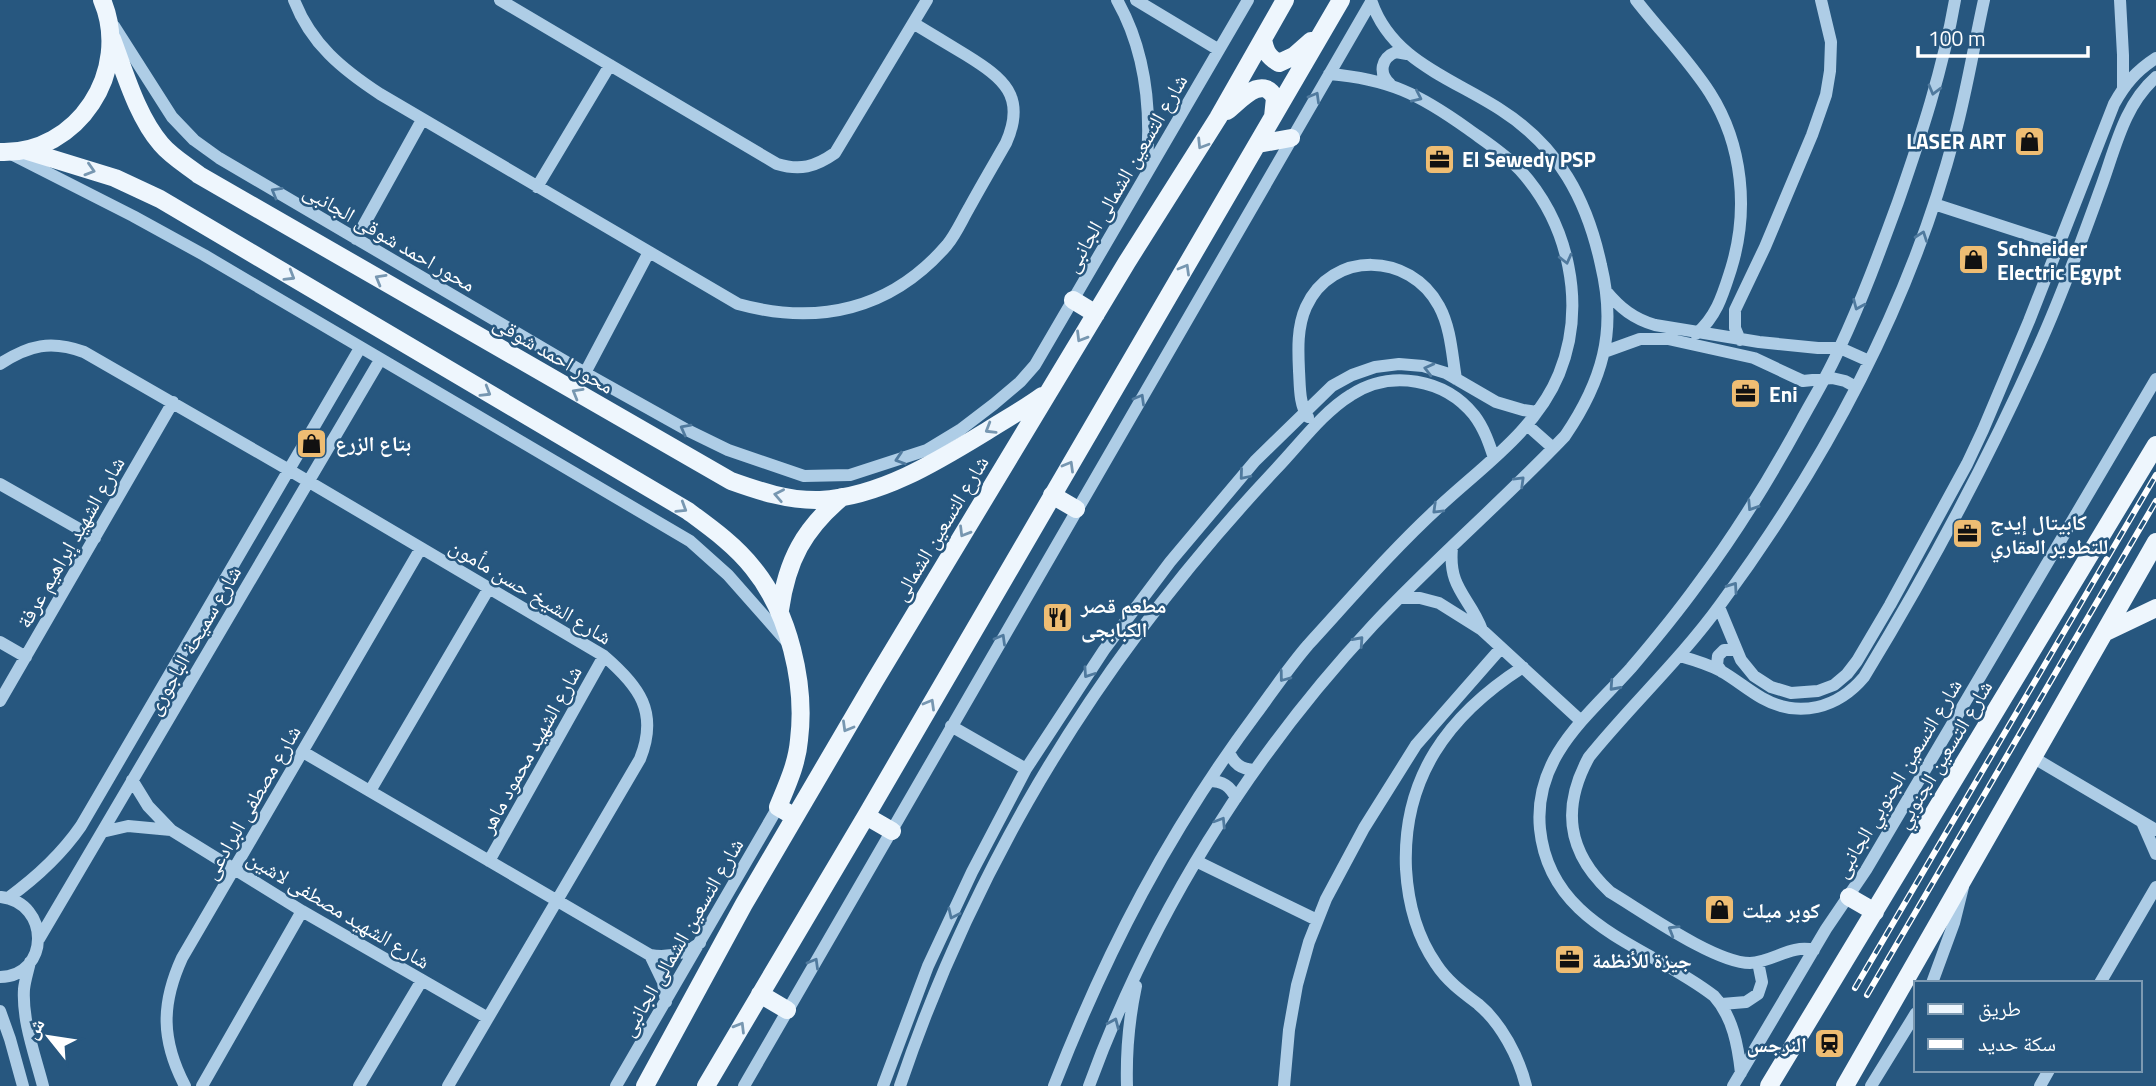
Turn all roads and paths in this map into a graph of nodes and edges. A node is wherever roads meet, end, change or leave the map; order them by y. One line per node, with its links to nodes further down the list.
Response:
1 (294, 0): 29 (street)
2 (500, 0): 23 (street)
3 (927, 0): 16 (street)
4 (1117, 0): 34 (street)
5 (1136, 0): 20 (street)
6 (1248, 0): 20 (street, شارع التسعين الشمالى الجانبى)
7 (1285, 0): 19 (main road, شارع التسعين الشمالى)
8 (1341, 0): 17 (main road)
9 (1636, 0): 45 (street)
10 (1821, 0): 46 (street)
11 (1955, 0): 48 (street, one-way to 48)
12 (1984, 0): 38 (street)
13 (2120, 0): 27 (street)
14 (1371, 1): 21 (street); 24 (street)
15 (106, 7): 18 (main road); 39 (street, محور احمد شوقى الجانبى, one-way to 15)
16 (914, 23): 23 (street); 41 (street)
17 (1324, 29): 19 (main road); 30 (main road)
18 (111, 39): 33 (main road); 74 (main road, محور احمد شوقى, one-way to 18)
19 (1263, 39): 28 (main road, شارع التسعين الشمالى)
20 (1219, 50): 34 (street, شارع التسعين الشمالى الجانبى)
21 (1408, 55): 26 (street); 42 (street)
22 (2156, 58): 27 (street)
23 (610, 65): 36 (street)
24 (1329, 74): 26 (street); 31 (street, one-way to 24)
25 (2156, 77): 37 (street)
26 (1390, 84): 62 (street, one-way to 62)
27 (2123, 87): 35 (street)
28 (1218, 118): 30 (main road); 44 (main road, شارع التسعين الشمالى, one-way to 44)
29 (422, 120): 36 (street); 39 (street)
30 (1272, 120): 32 (main road)
31 (1291, 138): 32 (main road); 75 (street, one-way to 31)
32 (1258, 144): 73 (main road, one-way to 32)
33 (7, 152): 47 (street); 84 (main road, one-way to 84)
34 (1146, 177): 43 (street, شارع التسعين الشمالى الجانبى)
35 (2082, 184): 37 (street); 40 (street)
36 (537, 187): 41 (street)
37 (2100, 190): 66 (street)
38 (1934, 204): 40 (street); 51 (street, one-way to 38)
39 (356, 239): 54 (street, محور احمد شوقى الجانبى)
40 (2060, 245): 65 (street)
41 (649, 252): 54 (street)
42 (1606, 291): 45 (street); 49 (street)
43 (1073, 300): 44 (main road); 53 (street, شارع التسعين الشمالى الجانبى)
44 (1096, 314): 59 (main road, شارع التسعين الشمالى, one-way to 59)
45 (1696, 334): 46 (street)
46 (1740, 340): 48 (street)
47 (360, 348): 50 (street); 70 (street, شارع سميحة الباجورى)
48 (1840, 348): 51 (street); 55 (street)
49 (1604, 352): 55 (street); 68 (street)
50 (380, 360): 71 (street, شارع سميحة الباجورى); 88 (street)
51 (1869, 361): 58 (street)
52 (0, 364): 60 (street, شارع الشيخ حسن مأمون)
53 (1035, 365): 54 (street, محور احمد شوقى الجانبى, one-way to 54)
54 (585, 373)
55 (1825, 378): 58 (street); 97 (street, one-way to 97)
56 (1456, 379): 61 (street, one-way to 61); 61 (street); 62 (street)
57 (2156, 379): 126 (street, شارع التسعين الجنوبي الجانبى)
58 (1856, 387): 82 (street, one-way to 58)
59 (1048, 392): 74 (main road, محور احمد شوقى, one-way to 74); 110 (main road, شارع التسعين الشمالى, one-way to 110)
60 (173, 402): 70 (street, شارع الشيخ حسن مأمون); 76 (street, شارع الشهيد إبراهيم عرفة)
61 (1305, 412): 64 (street); 102 (street, one-way to 102)
62 (1537, 412): 63 (street)
63 (1527, 425): 68 (street); 69 (street)
64 (1316, 427): 69 (street); 123 (street)
65 (1983, 430): 66 (street); 90 (street)
66 (1997, 437): 95 (street)
67 (2156, 445): 129 (main road, شارع التسعين الجنوبي)
68 (1553, 448): 79 (street, one-way to 68)
69 (1494, 458): 100 (street, one-way to 100)
70 (289, 470): 71 (street, شارع الشيخ حسن مأمون); 125 (street, شارع سميحة الباجورى)
71 (309, 481): 78 (street, شارع الشيخ حسن مأمون); 104 (street, شارع سميحة الباجورى)
72 (0, 484): 76 (street)
73 (1052, 495): 75 (main road); 109 (main road, one-way to 73)
74 (842, 497): 84 (main road)
75 (1076, 509): 98 (street, one-way to 75)
76 (95, 538): 93 (street, شارع الشهيد إبراهيم عرفة)
77 (2156, 542): 86 (main road)
78 (421, 548): 80 (street, شارع الشيخ حسن مأمون); 99 (street, شارع مصطفى البرادعى)
79 (1452, 548): 81 (street); 85 (street)
80 (489, 588): 91 (street, شارع الشيخ حسن مأمون); 106 (street)
81 (1401, 598): 85 (street); 103 (street, one-way to 81)
82 (1719, 607): 90 (street); 92 (street)
83 (2156, 608): 86 (main road)
84 (780, 610): 88 (main road)
85 (1482, 630): 89 (street)
86 (2105, 632): 101 (main road)
87 (0, 642): 93 (street)
88 (790, 645): 108 (main road)
89 (1501, 648): 94 (street); 130 (street)
90 (1736, 650): 95 (street)
91 (604, 656): 118 (street, شارع الشهيد محمود ماهر); 127 (street, شارع الشيخ حسن مأمون)
92 (1680, 656): 95 (street); 136 (street, one-way to 92)
93 (26, 657): 96 (street, شارع الشهيد إبراهيم عرفة)
94 (1523, 667): 97 (street); 166 (street)
95 (1722, 672)
96 (0, 701)
97 (1581, 721): 144 (street)
98 (951, 726): 102 (street); 115 (street)
99 (303, 752): 106 (street); 120 (street, شارع مصطفى البرادعى)
100 (1228, 752): 103 (street); 105 (street)
101 (2034, 758): 112 (street); 122 (main road)
102 (1026, 769): 121 (street)
103 (1254, 770): 107 (street)
104 (132, 780): 113 (street, شارع الشهيد مصطفى لاشين); 116 (street, شارع سميحة الباجورى)
105 (1209, 781): 107 (street); 162 (street)
106 (370, 791): 118 (street)
107 (1236, 798): 119 (street, one-way to 107)
108 (778, 807): 110 (main road); 132 (street, شارع التسعين الشمالى الجانبى)
109 (866, 816): 115 (main road); 142 (main road)
110 (795, 817): 157 (main road, شارع التسعين الشمالى)
111 (2156, 820): 112 (street)
112 (2142, 822): 114 (street); 117 (street)
113 (171, 830): 116 (street, شارع الشهيد مصطفى لاشين); 120 (street, شارع الشهيد مصطفى لاشين)
114 (2156, 830)
115 (892, 831): 145 (street, one-way to 115)
116 (102, 832): 131 (street, شارع سميحة الباجورى)
117 (2156, 854)
118 (489, 861): 127 (street)
119 (1196, 861): 130 (street); 137 (street)
120 (234, 869): 128 (street, شارع الشهيد مصطفى لاشين); 152 (street, شارع مصطفى البرادعى)
121 (972, 872): 123 (street); 160 (street, one-way to 160)
122 (1965, 878): 140 (street); 169 (main road)
123 (987, 879): 161 (street)
124 (2156, 887): 141 (street)
125 (4, 897): 131 (street)
126 (1849, 897): 129 (main road); 133 (street, شارع التسعين الجنوبي الجانبى)
127 (557, 900): 134 (street); 148 (street, شارع الشيخ حسن مأمون)
128 (302, 911): 139 (street, شارع الشهيد مصطفى لاشين); 153 (street)
129 (1875, 912): 168 (main road, شارع التسعين الجنوبي)
130 (1317, 920): 165 (street)
131 (39, 939): 135 (street, شارع سميحة الباجورى)
132 (700, 943): 134 (street); 143 (street, شارع التسعين الشمالى الجانبى)
133 (1814, 950): 136 (street); 149 (street, شارع التسعين الجنوبي الجانبى)
134 (650, 956): 143 (street)
135 (30, 962): 138 (street); 151 (street, شارع سميحة الباجورى)
136 (1758, 962): 144 (street)
137 (1140, 966): 163 (street, one-way to 137); 164 (street)
138 (0, 977)
139 (422, 980): 148 (street, شارع الشهيد مصطفى لاشين); 154 (street)
140 (1933, 981)
141 (2101, 981)
142 (760, 994): 145 (main road); 158 (main road, one-way to 142)
143 (666, 1002): 156 (street, شارع التسعين الشمالى الجانبى)
144 (1722, 1004): 149 (street)
145 (786, 1010): 159 (street)
146 (0, 1012): 150 (street)
147 (1914, 1016): 170 (street)
148 (488, 1018): 155 (street, شارع الشيخ حسن مأمون)
149 (1741, 1073): 167 (street, شارع التسعين الجنوبي الجانبى)
150 (23, 1086)
151 (43, 1086)
152 (185, 1086)
153 (202, 1086)
154 (359, 1086)
155 (449, 1086)
156 (616, 1086)
157 (645, 1086)
158 (706, 1086)
159 (744, 1086)
160 (883, 1086)
161 (900, 1086)
162 (1054, 1086)
163 (1089, 1086)
164 (1127, 1086)
165 (1284, 1086)
166 (1526, 1086)
167 (1733, 1086)
168 (1769, 1086)
169 (1844, 1086)
170 (1871, 1086)

